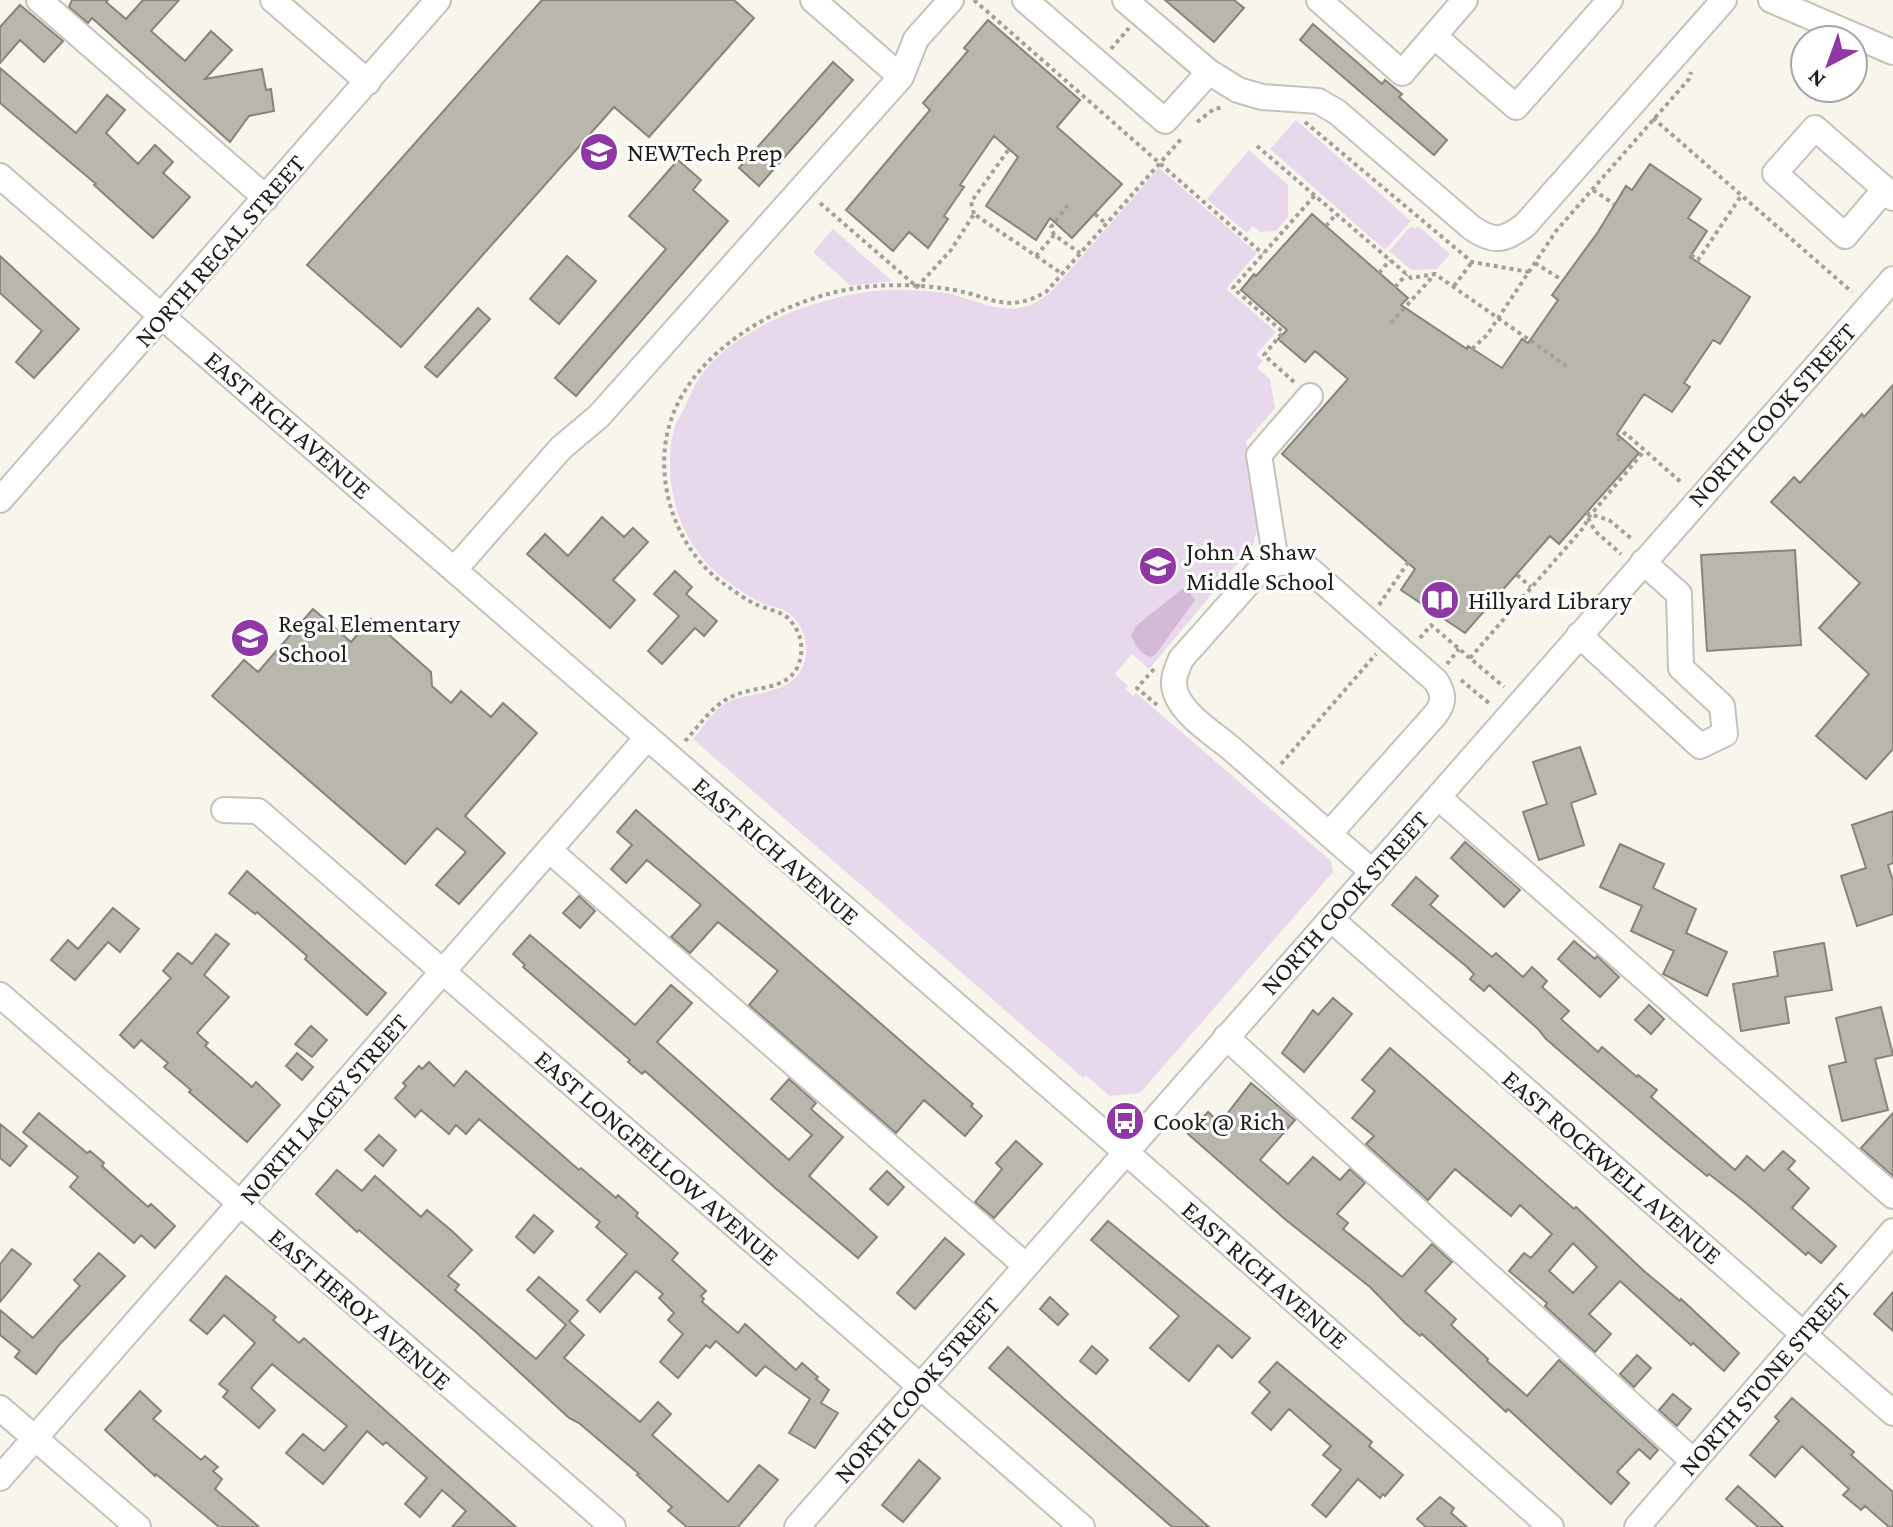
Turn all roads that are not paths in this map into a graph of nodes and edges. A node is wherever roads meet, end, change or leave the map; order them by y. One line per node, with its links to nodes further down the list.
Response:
1 (39, 0): 20 (street)
2 (273, 0): 17 (street)
3 (438, 0): 17 (street, NORTH REGAL STREET)
4 (813, 0): 16 (street)
5 (951, 0): 16 (street)
6 (1025, 0): 15 (street)
7 (1125, 0): 15 (street)
8 (1319, 0): 13 (street)
9 (1465, 0): 13 (street)
10 (1724, 0): 15 (street)
11 (1771, 0): 14 (street)
12 (1607, 1): 13 (street)
13 (1434, 36)
14 (1893, 52)
15 (1209, 72)
16 (901, 77): 27 (street)
17 (368, 82): 20 (street, NORTH REGAL STREET)
18 (0, 176): 22 (street, EAST RICH AVENUE)
19 (1889, 193): 19 (street)
20 (266, 198): 22 (street, NORTH REGAL STREET)
21 (1893, 279): 25 (street, NORTH COOK STREET)
22 (163, 315): 24 (street, NORTH REGAL STREET); 27 (street, EAST RICH AVENUE)
23 (1310, 396): 26 (street)
24 (0, 500)
25 (1632, 552): 28 (street, NORTH COOK STREET); 28 (street)
26 (1276, 562): 32 (street); 32 (street)
27 (454, 570): 29 (street, EAST RICH AVENUE)
28 (1579, 635): 30 (street, NORTH COOK STREET)
29 (646, 739): 33 (street, NORTH LACEY STREET); 39 (street, EAST RICH AVENUE)
30 (1439, 798): 34 (street, NORTH COOK STREET); 40 (street)
31 (224, 810): 36 (street, EAST LONGFELLOW AVENUE)
32 (1329, 834): 34 (street)
33 (549, 850): 36 (street, NORTH LACEY STREET); 43 (street)
34 (1373, 872): 35 (street, NORTH COOK STREET)
35 (1332, 920): 38 (street, NORTH COOK STREET); 44 (street, EAST ROCKWELL AVENUE)
36 (444, 972): 41 (street, NORTH LACEY STREET); 45 (street, EAST LONGFELLOW AVENUE)
37 (0, 995): 41 (street, EAST HEROY AVENUE)
38 (1226, 1037): 39 (street, NORTH COOK STREET); 49 (street)
39 (1126, 1153): 43 (street, NORTH COOK STREET); 55 (street, EAST RICH AVENUE)
40 (1893, 1196)
41 (240, 1206): 48 (street, NORTH LACEY STREET); 52 (street, EAST HEROY AVENUE)
42 (1893, 1231): 44 (street, NORTH STONE STREET)
43 (1026, 1266): 45 (street, NORTH COOK STREET)
44 (1802, 1335): 47 (street, EAST ROCKWELL AVENUE); 49 (street, NORTH STONE STREET)
45 (920, 1386): 53 (street, NORTH COOK STREET); 54 (street, EAST LONGFELLOW AVENUE)
46 (0, 1408): 48 (street)
47 (1893, 1413)
48 (35, 1439): 50 (street, NORTH LACEY STREET); 51 (street)
49 (1693, 1461): 56 (street, NORTH STONE STREET)
50 (0, 1478)
51 (138, 1527)
52 (613, 1527)
53 (797, 1527)
54 (1082, 1527)
55 (1551, 1527)
56 (1637, 1527)

